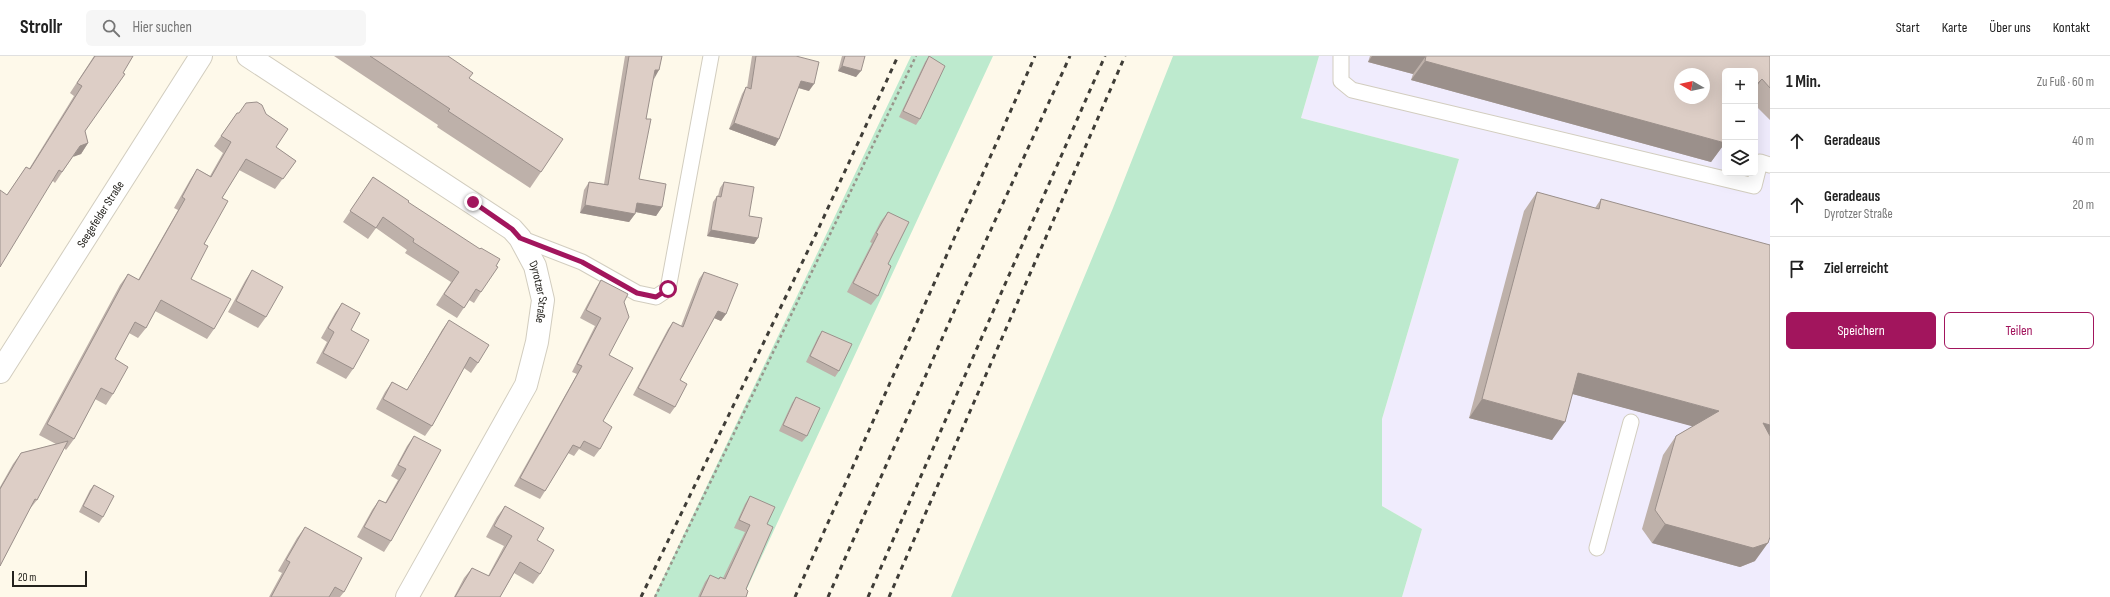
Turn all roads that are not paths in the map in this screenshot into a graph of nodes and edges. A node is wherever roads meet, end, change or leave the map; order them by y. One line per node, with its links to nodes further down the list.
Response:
1 (201, 56): 7 (street, Seegefelder Straße)
2 (248, 56): 6 (street, Dyrotzer Straße)
3 (710, 56): 6 (lane)
4 (1341, 56): 5 (lane)
5 (1770, 165)
6 (520, 238): 10 (street, Dyrotzer Straße)
7 (0, 372)
8 (1631, 422): 9 (lane)
9 (1597, 548)
10 (407, 597)

